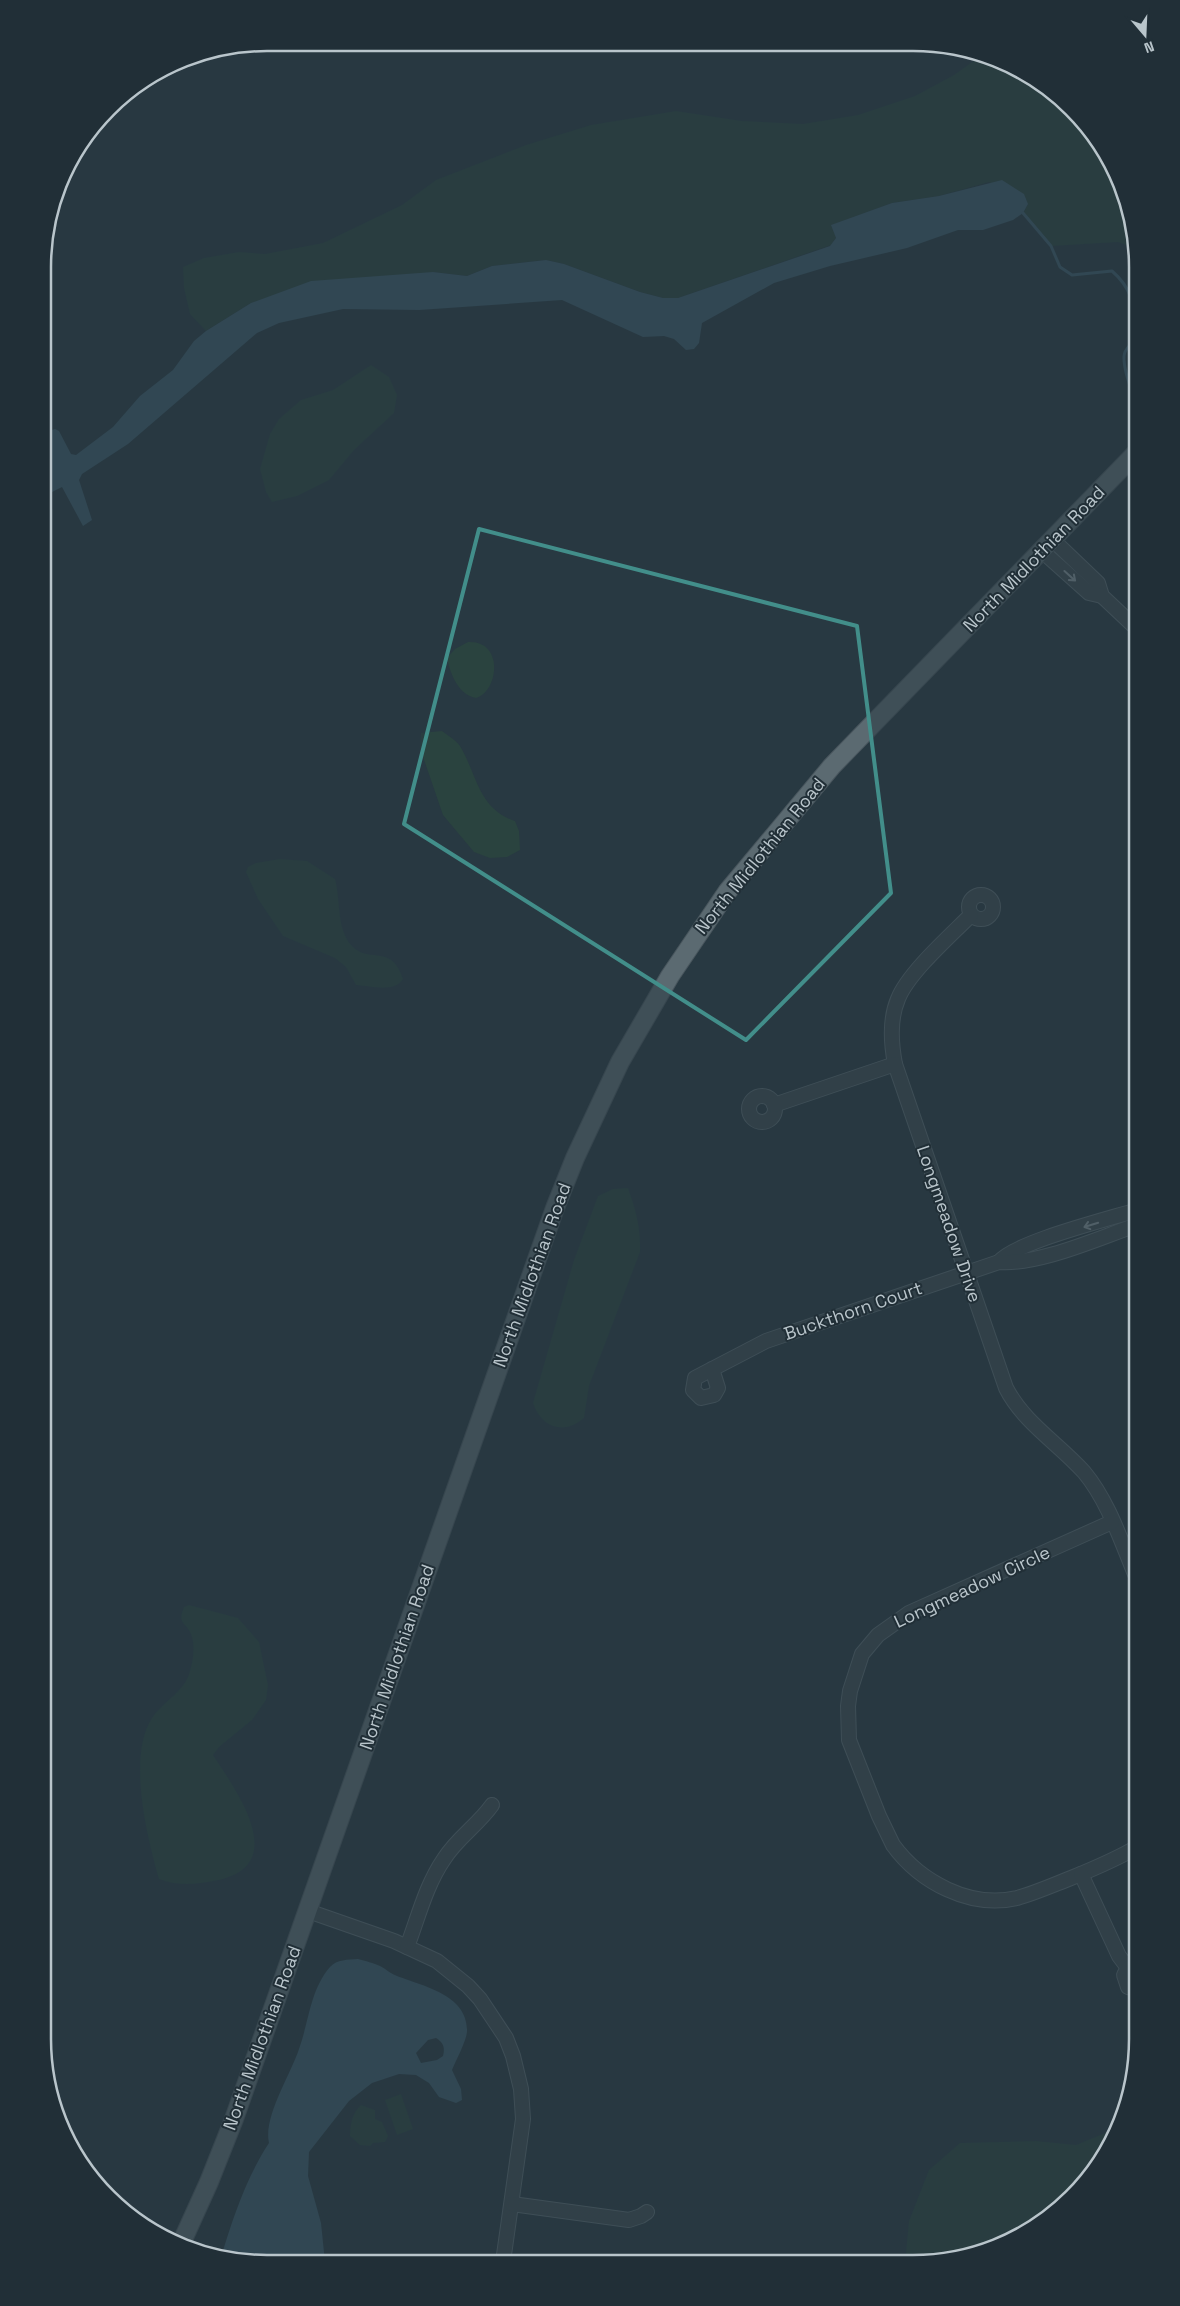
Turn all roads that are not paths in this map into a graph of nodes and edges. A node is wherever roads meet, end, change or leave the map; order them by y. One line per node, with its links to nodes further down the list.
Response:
1 (1129, 461): 2 (main road, North Midlothian Road)
2 (1048, 546): 3 (street); 17 (main road, North Midlothian Road)
3 (1129, 621)
4 (971, 915): 5 (street, Longmeadow Drive)
5 (895, 1064): 6 (street); 10 (street, Longmeadow Drive)
6 (774, 1105)
7 (1129, 1213): 9 (street, Buckthorn Court, one-way to 9)
8 (1129, 1227): 9 (street, Buckthorn Court)
9 (999, 1262): 10 (street, Buckthorn Court)
10 (966, 1272): 11 (street, Buckthorn Court); 12 (street, Longmeadow Drive)
11 (712, 1369)
12 (1112, 1522): 13 (street); 16 (street, Longmeadow Circle)
13 (1129, 1561)
14 (492, 1804): 18 (street)
15 (1129, 1851): 16 (street, Longmeadow Circle)
16 (1081, 1874): 19 (street)
17 (308, 1912): 18 (street); 24 (main road, North Midlothian Road)
18 (407, 1947): 22 (street)
19 (1129, 1964)
20 (1129, 1970): 21 (street)
21 (1129, 1986)
22 (512, 2204): 23 (street); 25 (street)
23 (646, 2212)
24 (184, 2238)
25 (504, 2255)

